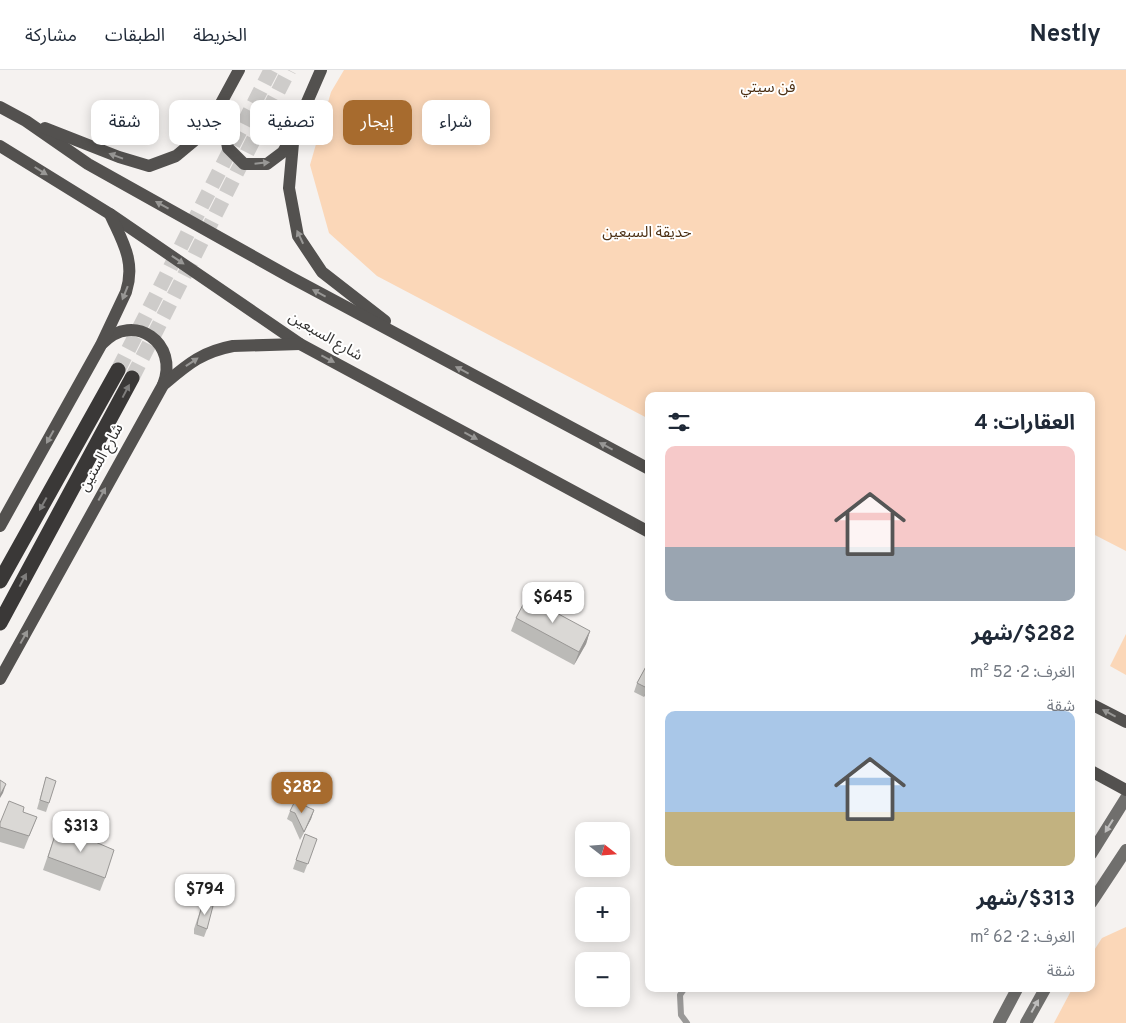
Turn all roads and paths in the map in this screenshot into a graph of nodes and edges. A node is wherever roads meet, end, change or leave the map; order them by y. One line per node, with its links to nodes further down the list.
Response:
1 (239, 70): 3 (main road)
2 (321, 70): 4 (main road)
3 (223, 100)
4 (308, 100)
5 (0, 107): 6 (main road)
6 (26, 121): 7 (main road, one-way to 6); 13 (main road, one-way to 6)
7 (189, 145)
8 (227, 145): 9 (main road, one-way to 9)
9 (287, 145)
10 (293, 145): 13 (main road, one-way to 10)
11 (0, 146): 12 (main road, شارع السبعين, one-way to 12)
12 (110, 214): 14 (main road, شارع السبعين, one-way to 14); 15 (main road, one-way to 15)
13 (410, 342): 19 (main road, one-way to 13)
14 (300, 344): 18 (main road, شارع الستين, one-way to 14); 21 (main road, شارع السبعين, one-way to 21)
15 (101, 345): 18 (main road); 20 (main road, one-way to 20)
16 (118, 370): 22 (highway, شارع الستين, one-way to 22)
17 (132, 378): 23 (highway, شارع الستين, one-way to 17)
18 (163, 385): 24 (main road, شارع الستين, one-way to 18)
19 (645, 467)
20 (0, 526)
21 (645, 530)
22 (0, 581)
23 (0, 623)
24 (0, 679)
25 (1095, 706): 26 (main road, one-way to 25)
26 (1126, 722)
27 (1095, 773): 28 (main road)
28 (1126, 790)
29 (1126, 798): 30 (street, one-way to 30)
30 (1095, 848)
31 (1126, 850): 32 (street)
32 (1095, 897)
33 (682, 992): 36 (lane)
34 (1015, 992): 37 (street)
35 (1042, 992): 38 (street, one-way to 35)
36 (687, 1023)
37 (999, 1023)
38 (1026, 1023)

